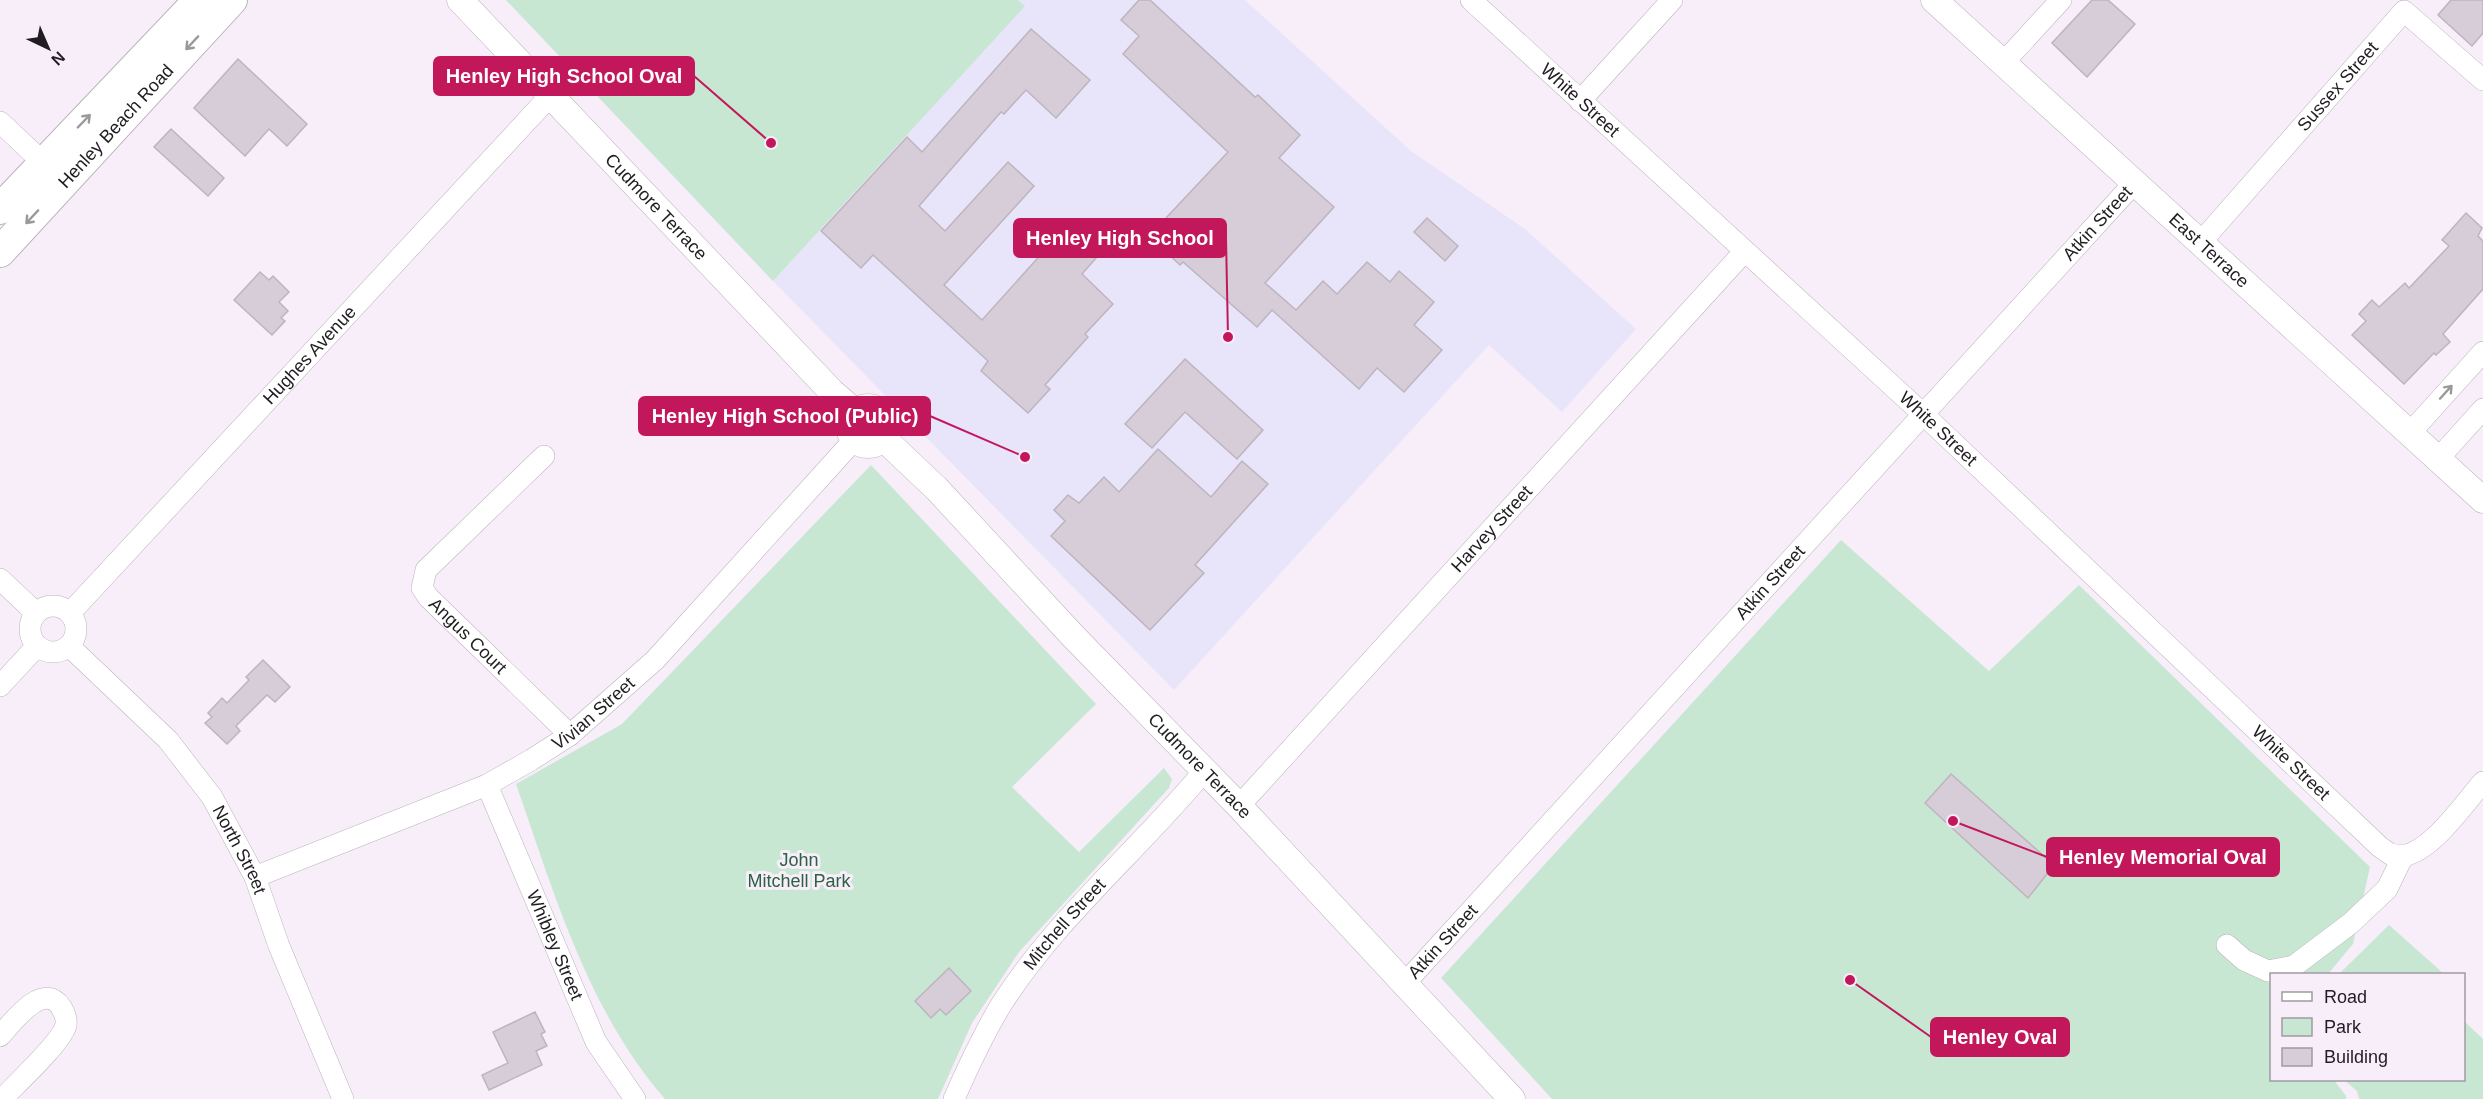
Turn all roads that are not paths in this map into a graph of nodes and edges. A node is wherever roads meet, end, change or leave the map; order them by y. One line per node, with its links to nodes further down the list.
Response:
1 (199, 0): 13 (main road, Henley Beach Road, one-way to 1)
2 (232, 0): 13 (main road, Henley Beach Road, one-way to 13)
3 (460, 0): 10 (street, Cudmore Terrace)
4 (1471, 0): 11 (street, White Street)
5 (1672, 0): 11 (street)
6 (1934, 0): 8 (street, East Terrace)
7 (2061, 0): 8 (street)
8 (2004, 62): 14 (street, East Terrace)
9 (2483, 80): 16 (street, Sussex Street)
10 (550, 96): 21 (street, Cudmore Terrace); 31 (street, Hughes Avenue)
11 (1580, 100): 18 (street, White Street)
12 (0, 122): 13 (street)
13 (54, 173): 15 (main road, Henley Beach Road); 17 (main road, Henley Beach Road, one-way to 17)
14 (2135, 182): 16 (street, East Terrace); 22 (street, Atkin Street)
15 (0, 209)
16 (2201, 242): 23 (street, East Terrace)
17 (0, 252)
18 (1744, 252): 22 (street, White Street); 39 (street, Harvey Street)
19 (2483, 352): 23 (street, one-way to 19)
20 (2483, 409): 27 (street)
21 (855, 412): 24 (street); 25 (street)
22 (1923, 414): 40 (street, White Street); 43 (street, Atkin Street)
23 (2410, 433): 27 (street, East Terrace)
24 (883, 438): 25 (street); 36 (street, Cudmore Terrace)
25 (854, 440): 35 (street, Vivian Street)
26 (544, 456): 35 (street, Angus Court)
27 (2438, 459): 28 (street, East Terrace)
28 (2483, 500)
29 (0, 579): 30 (street)
30 (36, 613): 31 (street); 32 (street)
31 (70, 613): 33 (street)
32 (37, 646): 33 (street); 34 (street)
33 (69, 646): 41 (street, North Street)
34 (0, 686)
35 (570, 735): 38 (street, Vivian Street)
36 (1205, 770): 39 (street, Cudmore Terrace); 48 (street, Mitchell Street)
37 (2483, 782): 40 (street)
38 (487, 785): 41 (street, Vivian Street); 47 (street, Whibley Street)
39 (1239, 806): 43 (street, Cudmore Terrace)
40 (2403, 856): 42 (street)
41 (255, 877): 46 (street, North Street)
42 (2227, 945)
43 (1405, 983): 49 (street, Cudmore Terrace)
44 (0, 1036): 45 (street)
45 (2, 1099)
46 (343, 1099)
47 (635, 1099)
48 (954, 1099)
49 (1512, 1099)

